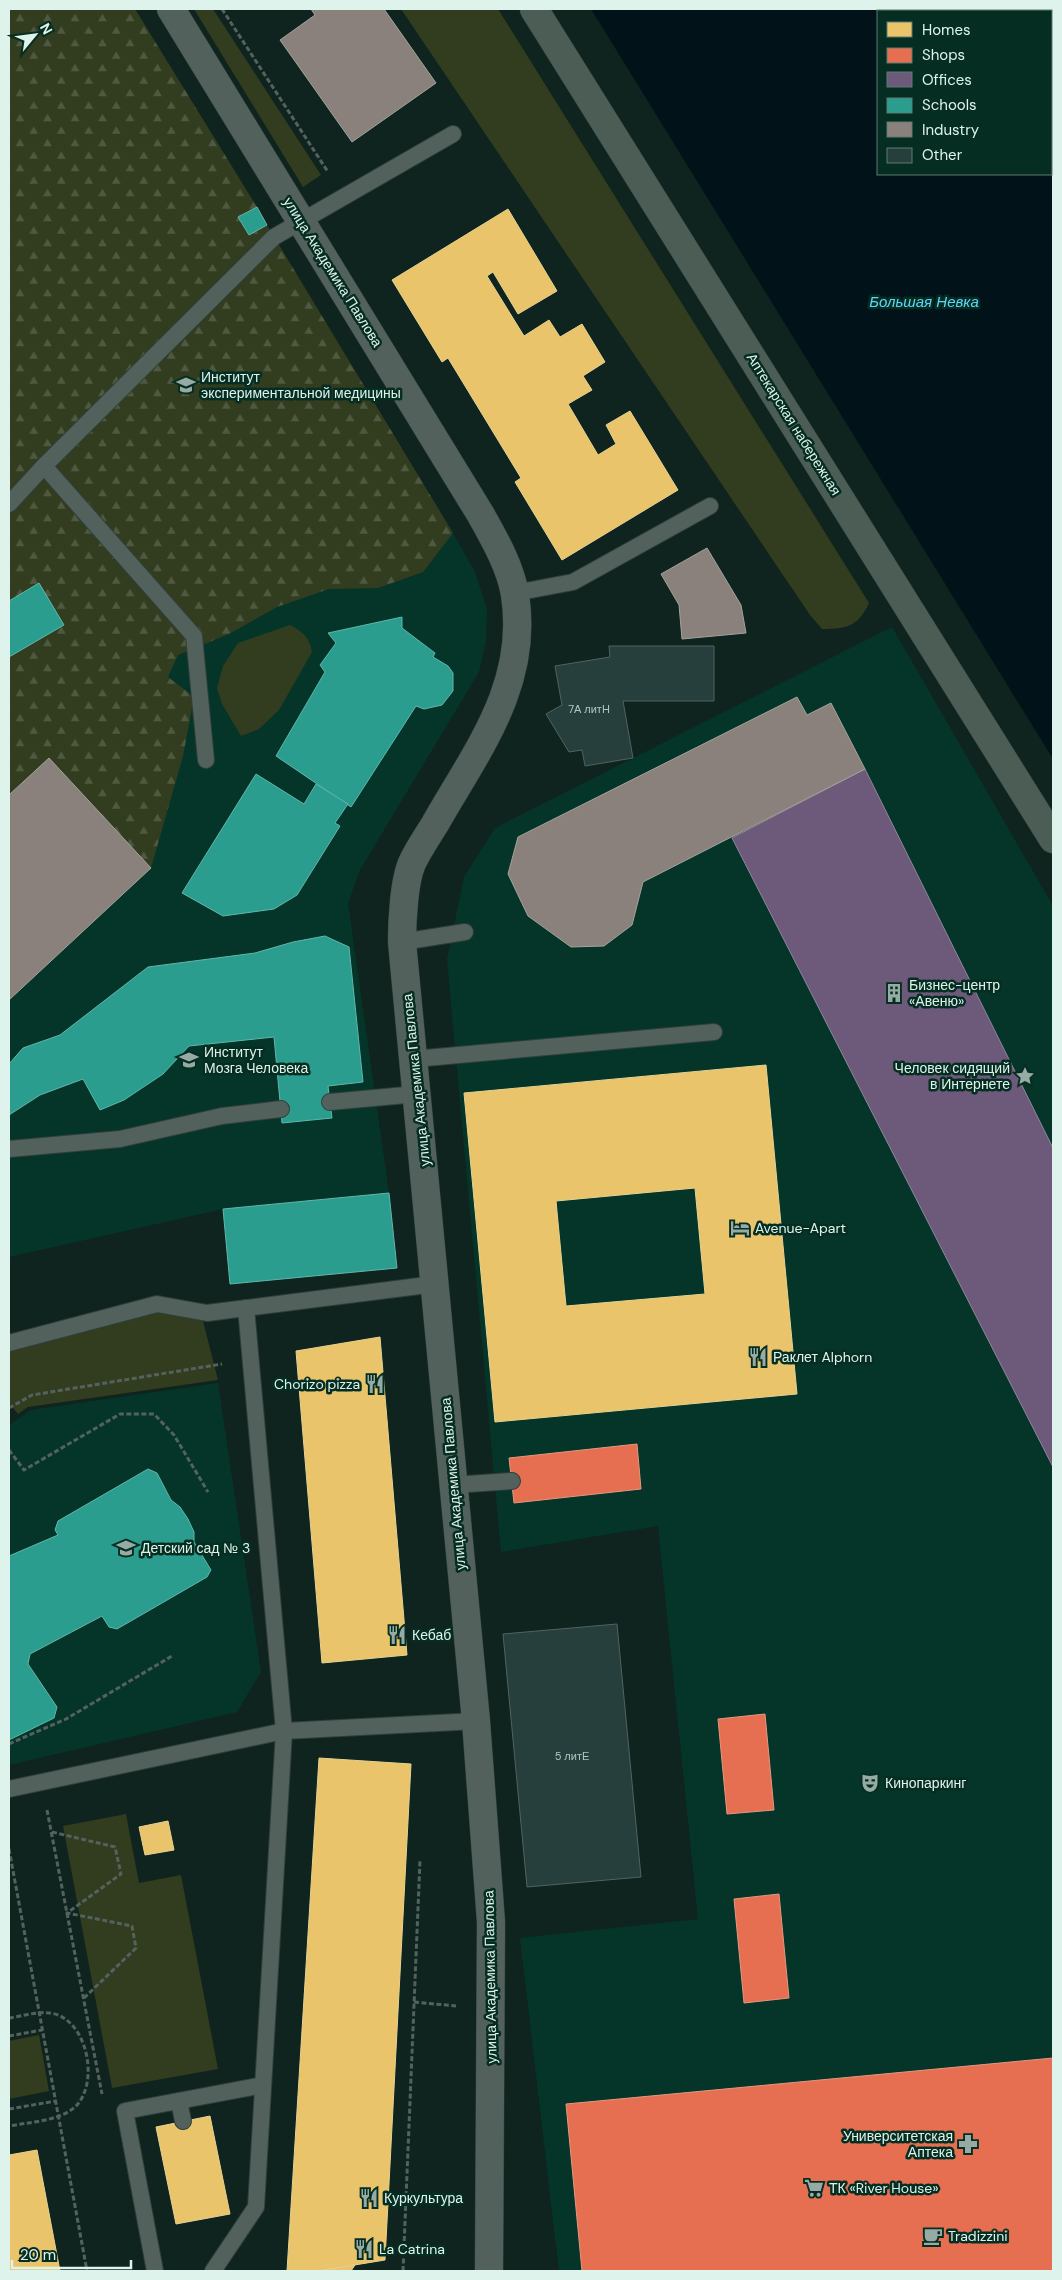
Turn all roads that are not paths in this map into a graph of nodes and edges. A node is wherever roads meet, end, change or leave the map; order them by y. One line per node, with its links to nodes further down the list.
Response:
1 (171, 9): 4 (street, улица Академика Павлова)
2 (534, 9): 10 (street, Аптекарская набережная)
3 (453, 134): 4 (lane)
4 (301, 221): 5 (lane); 8 (street, улица Академика Павлова)
5 (44, 466): 6 (lane); 9 (lane)
6 (9, 504)
7 (710, 506): 8 (lane)
8 (515, 593): 12 (street, улица Академика Павлова)
9 (206, 760)
10 (1053, 839)
11 (466, 932): 12 (lane)
12 (402, 942): 14 (street, улица Академика Павлова)
13 (714, 1032): 14 (lane)
14 (414, 1059): 15 (street, улица Академика Павлова)
15 (417, 1094): 16 (lane); 19 (street, улица Академика Павлова)
16 (330, 1102)
17 (281, 1109): 18 (lane)
18 (9, 1149)
19 (435, 1284): 20 (lane); 23 (street, улица Академика Павлова)
20 (246, 1308): 21 (lane); 25 (lane)
21 (9, 1343)
22 (512, 1481): 23 (lane)
23 (453, 1485): 24 (street, улица Академика Павлова)
24 (476, 1721): 25 (lane); 32 (street, улица Академика Павлова)
25 (284, 1731): 26 (lane); 27 (lane)
26 (9, 1789)
27 (263, 2085): 28 (lane); 31 (lane)
28 (179, 2101): 29 (lane); 30 (lane)
29 (183, 2122)
30 (155, 2271)
31 (213, 2271)
32 (489, 2271)

